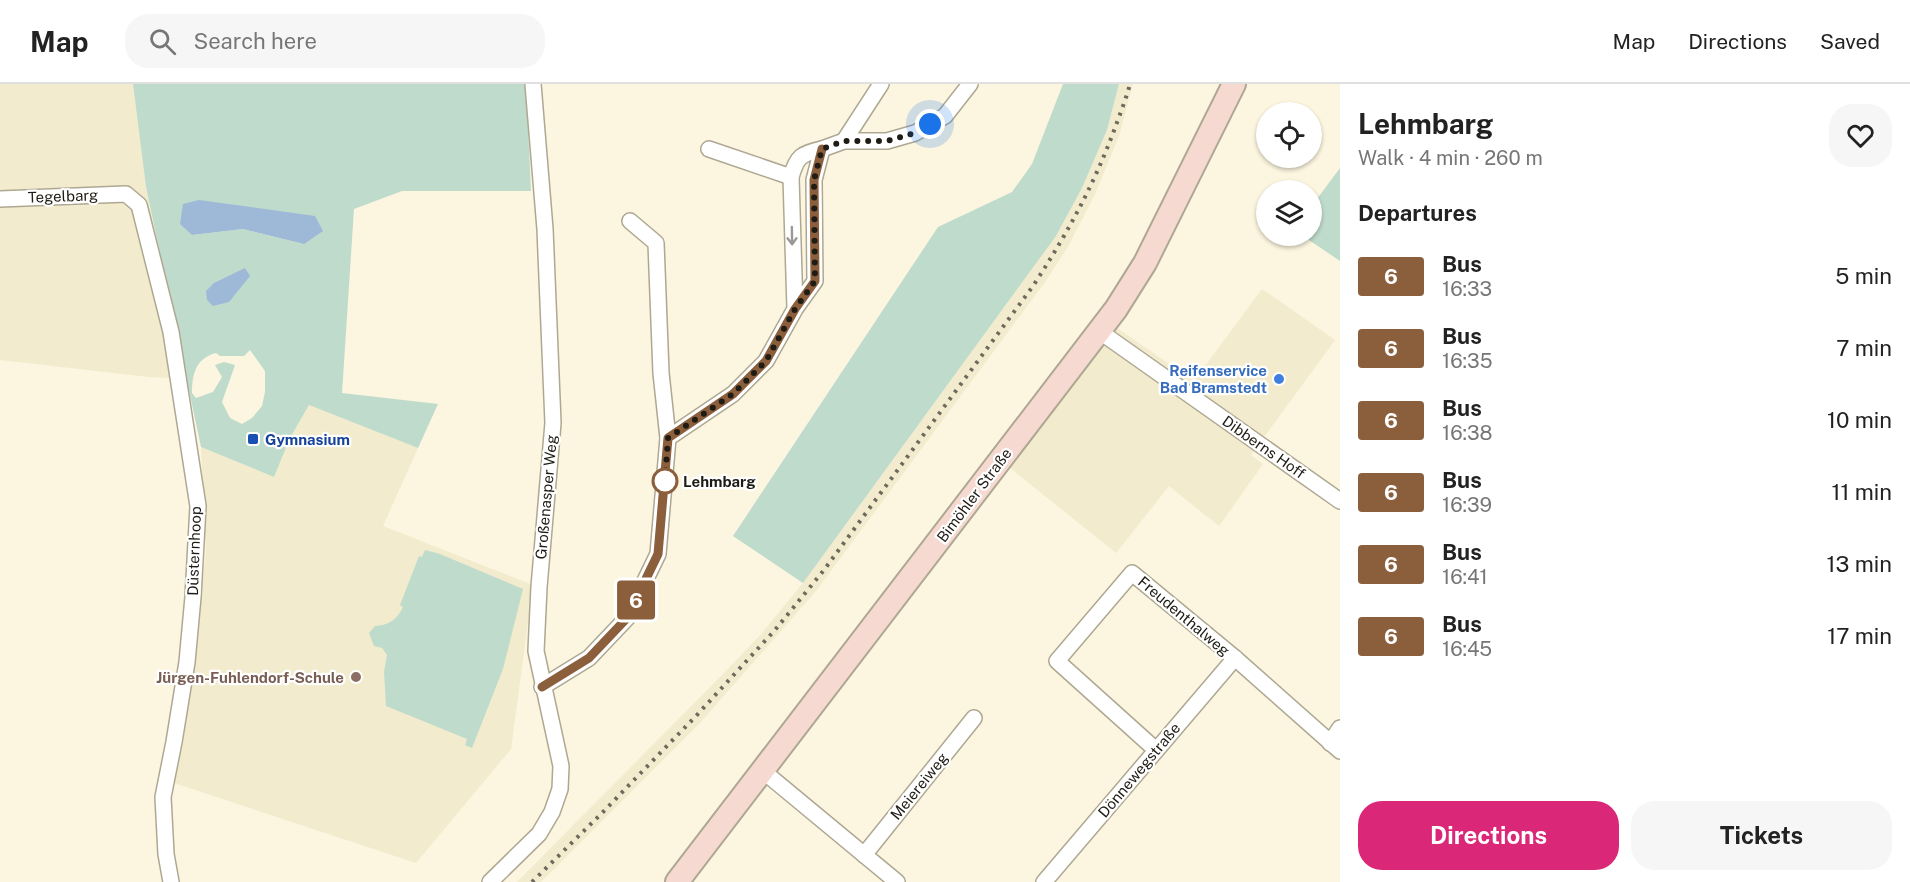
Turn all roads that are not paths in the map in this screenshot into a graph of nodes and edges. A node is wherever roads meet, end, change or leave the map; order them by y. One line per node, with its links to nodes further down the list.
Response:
1 (533, 84): 17 (street, Großenasper Weg)
2 (881, 84): 5 (street)
3 (970, 84): 5 (street)
4 (1234, 84): 13 (street, Bimöhler Straße)
5 (844, 141): 7 (street)
6 (709, 149): 8 (street)
7 (822, 149): 8 (street); 12 (street)
8 (791, 177): 12 (street, one-way to 12)
9 (126, 194): 10 (street, Tegelbarg); 24 (street, Düsternhoop)
10 (0, 199)
11 (630, 221): 14 (street)
12 (795, 309): 14 (street)
13 (1099, 332): 15 (street, Dibberns Hoff); 22 (street, Bimöhler Straße)
14 (668, 438): 17 (street)
15 (1340, 501)
16 (1235, 658): 20 (street); 21 (street, Dönnewegstraße); 21 (street, Freudenthalweg)
17 (542, 687): 25 (street, Großenasper Weg)
18 (974, 718): 23 (street, Meiereiweg)
19 (1340, 729): 20 (street)
20 (1335, 747)
21 (1156, 750): 28 (street, Dönnewegstraße)
22 (763, 771): 23 (street); 26 (street, Bimöhler Straße)
23 (864, 855): 27 (street)
24 (171, 882)
25 (490, 882)
26 (677, 882)
27 (897, 882)
28 (1044, 882)

